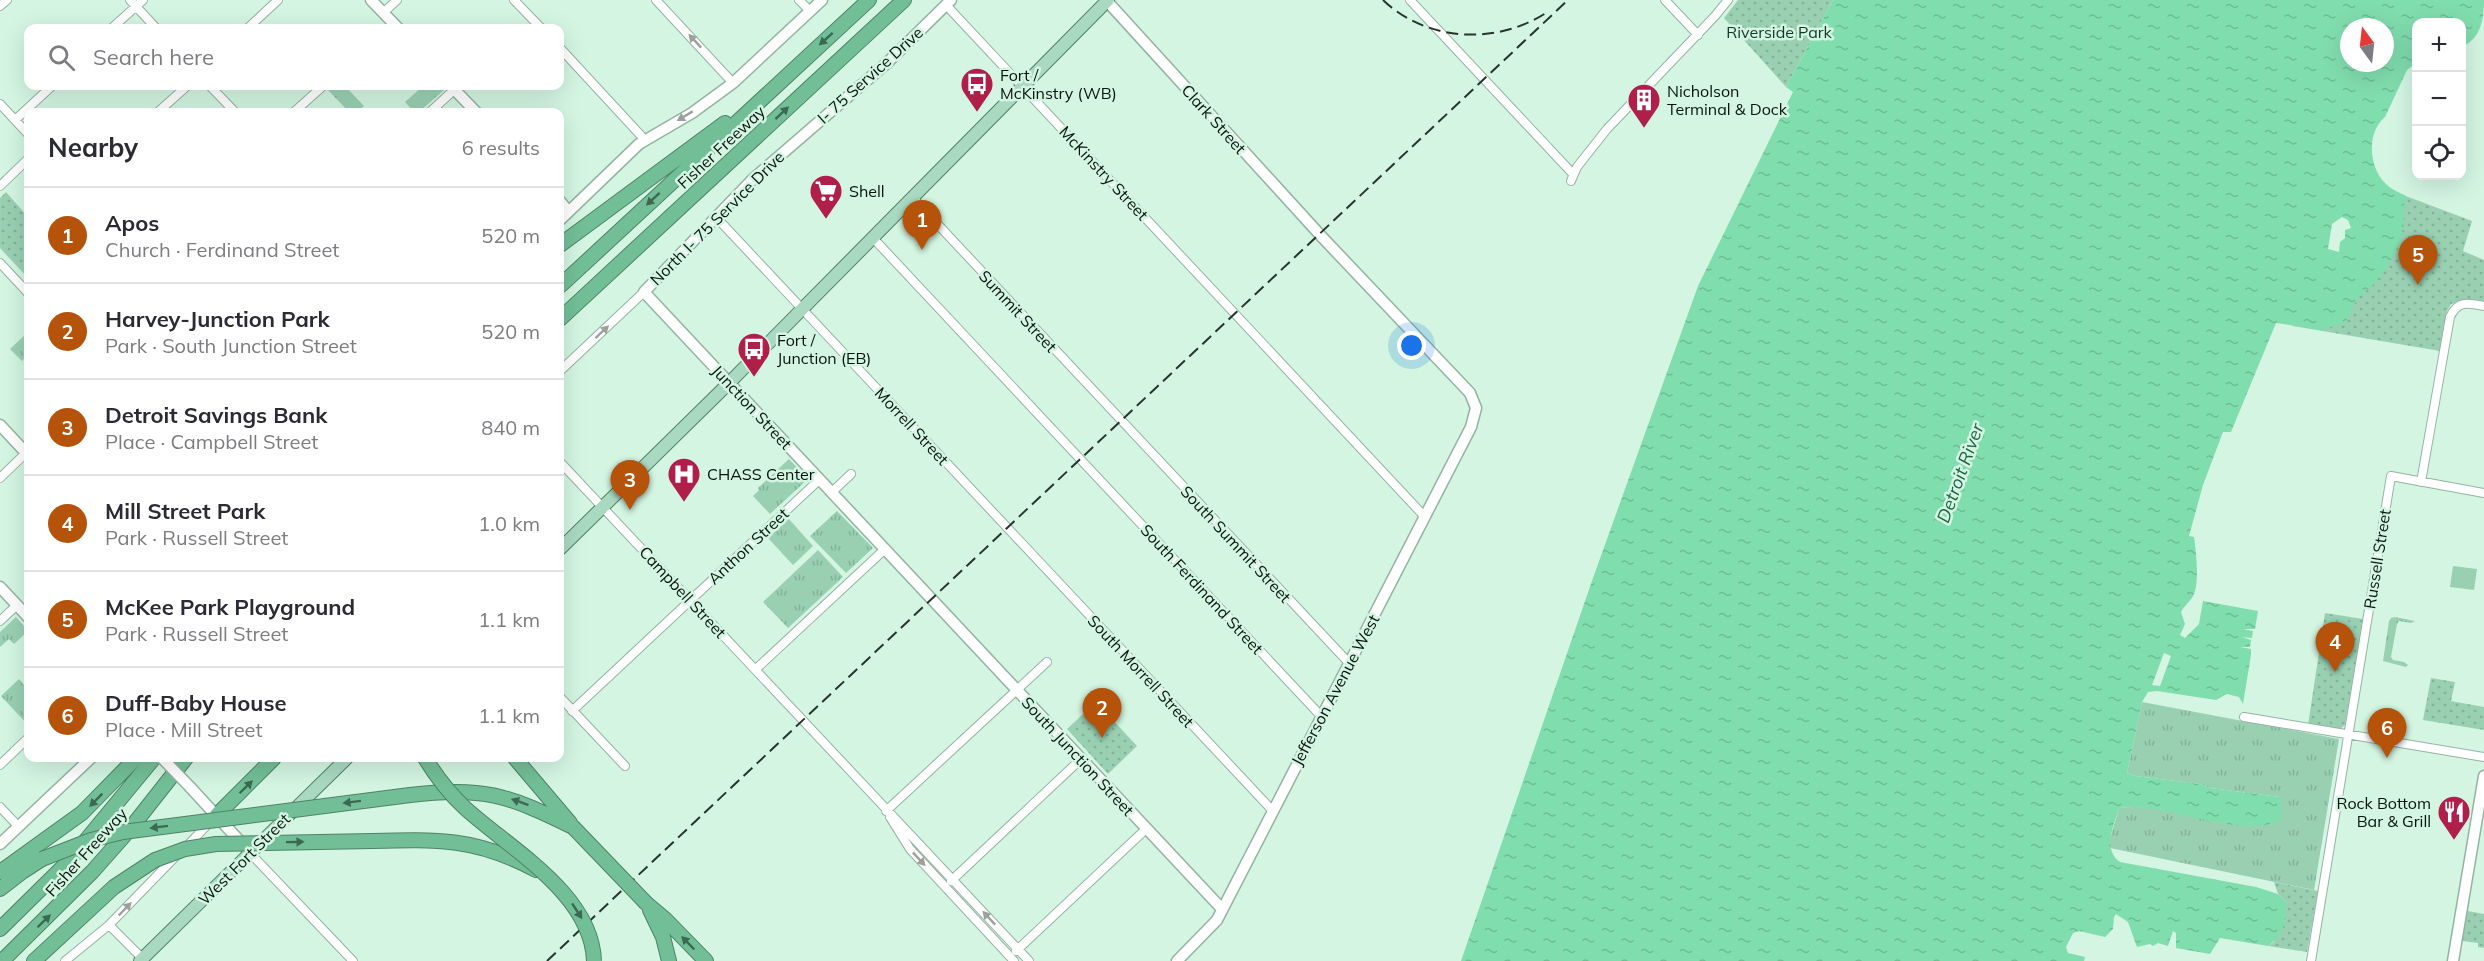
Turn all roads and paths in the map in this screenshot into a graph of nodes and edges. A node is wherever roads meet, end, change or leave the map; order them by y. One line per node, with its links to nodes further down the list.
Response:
1 (7, 0): 18 (street)
2 (142, 0): 17 (street)
3 (278, 0): 23 (street)
4 (371, 0): 20 (main road)
5 (397, 0): 20 (street)
6 (514, 0): 24 (street)
7 (656, 0): 27 (street, one-way to 7)
8 (799, 0): 19 (street)
9 (822, 0): 19 (main road)
10 (870, 0): 29 (highway, Fisher Freeway, one-way to 29)
11 (904, 0): 58 (highway, Fisher Freeway, one-way to 11)
12 (1107, 0): 28 (main road); 68 (main road, Clark Street)
13 (1410, 0): 25 (street)
14 (1665, 0): 25 (street)
15 (1728, 0): 25 (street)
16 (949, 2): 28 (street, McKinstry Street); 47 (main road, I- 75 Service Drive)
17 (133, 3): 21 (street); 22 (street)
18 (0, 6)
19 (810, 11): 27 (main road)
20 (390, 22)
21 (115, 24)
22 (152, 24)
23 (252, 24)
24 (537, 24)
25 (1698, 35)
26 (564, 52): 46 (street)
27 (733, 83): 46 (main road, one-way to 46)
28 (1022, 86): 50 (main road); 81 (street, McKinstry Street)
29 (773, 88): 56 (highway); 59 (highway, Fisher Freeway, one-way to 59)
30 (48, 90): 37 (street)
31 (183, 90): 38 (street)
32 (214, 90): 39 (street)
33 (319, 90): 40 (street)
34 (450, 90): 41 (street)
35 (456, 90): 42 (main road)
36 (0, 104): 44 (street)
37 (28, 108)
38 (162, 108)
39 (231, 108)
40 (298, 108)
41 (434, 108)
42 (472, 108)
43 (24, 112): 44 (street)
44 (15, 120): 45 (street)
45 (24, 130)
46 (645, 140): 52 (main road)
47 (791, 144): 54 (main road, North I- 75 Service Drive)
48 (24, 163): 49 (street)
49 (0, 186)
50 (913, 198): 55 (main road); 69 (street, Summit Street)
51 (564, 206): 52 (main road)
52 (568, 211): 53 (main road)
53 (564, 216)
54 (716, 217): 61 (main road, North I- 75 Service Drive); 63 (street, Morrell Street)
55 (873, 238): 63 (main road); 97 (street, South Ferdinand Street)
56 (564, 242)
57 (0, 263): 60 (street)
58 (607, 274): 64 (highway, Fisher Freeway); 65 (highway)
59 (564, 282)
60 (24, 289)
61 (644, 292): 66 (street, one-way to 61); 67 (main road, Junction Street)
62 (2484, 306): 77 (street)
63 (802, 308): 67 (main road); 82 (street, Morrell Street)
64 (564, 315)
65 (564, 325)
66 (564, 367)
67 (729, 383): 76 (main road, Junction Street); 80 (main road)
68 (1476, 408): 81 (main road, Jefferson Avenue West)
69 (1124, 424): 92 (street, South Summit Street)
70 (0, 425): 71 (main road)
71 (24, 449)
72 (24, 457): 75 (street)
73 (564, 466): 80 (street, Campbell Street)
74 (851, 474): 78 (street)
75 (0, 478)
76 (819, 480): 78 (main road, Junction Street); 86 (street, Anthon Street)
77 (2421, 482): 79 (street); 99 (street, Russell Street)
78 (832, 492): 84 (main road, Junction Street)
79 (2484, 493)
80 (602, 506): 83 (main road); 86 (street, Campbell Street)
81 (1425, 517): 92 (main road, Jefferson Avenue West)
82 (1010, 531): 117 (street, South Morrell Street)
83 (564, 545)
84 (885, 549): 87 (main road, Junction Street); 93 (street)
85 (0, 587): 88 (main road)
86 (691, 600): 93 (street, Campbell Street); 96 (street, Anthon Street)
87 (934, 602): 94 (main road, South Junction Street)
88 (17, 605): 89 (main road); 90 (street)
89 (24, 613)
90 (0, 621)
91 (1047, 662): 94 (street)
92 (1349, 663): 97 (main road, Jefferson Avenue West)
93 (756, 669): 118 (street, Campbell Street)
94 (1016, 689): 102 (main road, South Junction Street); 118 (street)
95 (564, 702): 96 (street)
96 (572, 711): 114 (street)
97 (1321, 716): 117 (main road, Jefferson Avenue West)
98 (2244, 717): 99 (street)
99 (2348, 735): 101 (street); 147 (street, Russell Street)
100 (24, 742): 113 (street)
101 (2484, 757)
102 (1081, 759): 123 (main road, South Junction Street); 128 (street)
103 (87, 762): 120 (main road)
104 (132, 762): 127 (highway, one-way to 127)
105 (151, 762): 134 (highway, Fisher Freeway)
106 (166, 762): 119 (main road, bridge)
107 (183, 762): 122 (highway, Fisher Freeway)
108 (194, 762): 122 (highway)
109 (270, 762): 119 (highway, one-way to 109)
110 (343, 762): 125 (main road, West Fort Street)
111 (428, 762): 126 (highway, bridge)
112 (518, 762): 121 (highway)
113 (0, 765)
114 (625, 766)
115 (2484, 776): 148 (main road)
116 (0, 807): 120 (street)
117 (1272, 810): 132 (main road, Jefferson Avenue West)
118 (886, 811): 128 (street); 129 (street, one-way to 129)
119 (217, 815): 125 (main road); 133 (street, one-way to 119)
120 (18, 826): 124 (main road)
121 (573, 827): 130 (highway, one-way to 130, bridge); 131 (highway, bridge)
122 (130, 829): 138 (highway, Fisher Freeway, one-way to 122)
123 (1146, 829): 132 (main road, South Junction Street); 135 (street)
124 (0, 844)
125 (250, 853): 137 (main road, West Fort Street); 141 (street)
126 (540, 872): 139 (highway, one-way to 126, bridge); 142 (highway, one-way to 142, bridge)
127 (0, 873)
128 (953, 879): 129 (street); 135 (street, one-way to 128)
129 (945, 887): 136 (street)
130 (0, 889)
131 (646, 903): 143 (highway); 144 (highway, one-way to 131)
132 (1222, 909): 146 (main road, Jefferson Avenue West)
133 (109, 925): 137 (street); 140 (street)
134 (0, 929)
135 (1018, 949): 136 (street); 145 (street)
136 (1012, 959)
137 (142, 960)
138 (2, 961)
139 (34, 961)
140 (65, 961)
141 (353, 961)
142 (594, 961)
143 (669, 961)
144 (706, 961)
145 (1029, 961)
146 (1176, 961)
147 (2311, 961)
148 (2453, 961)

